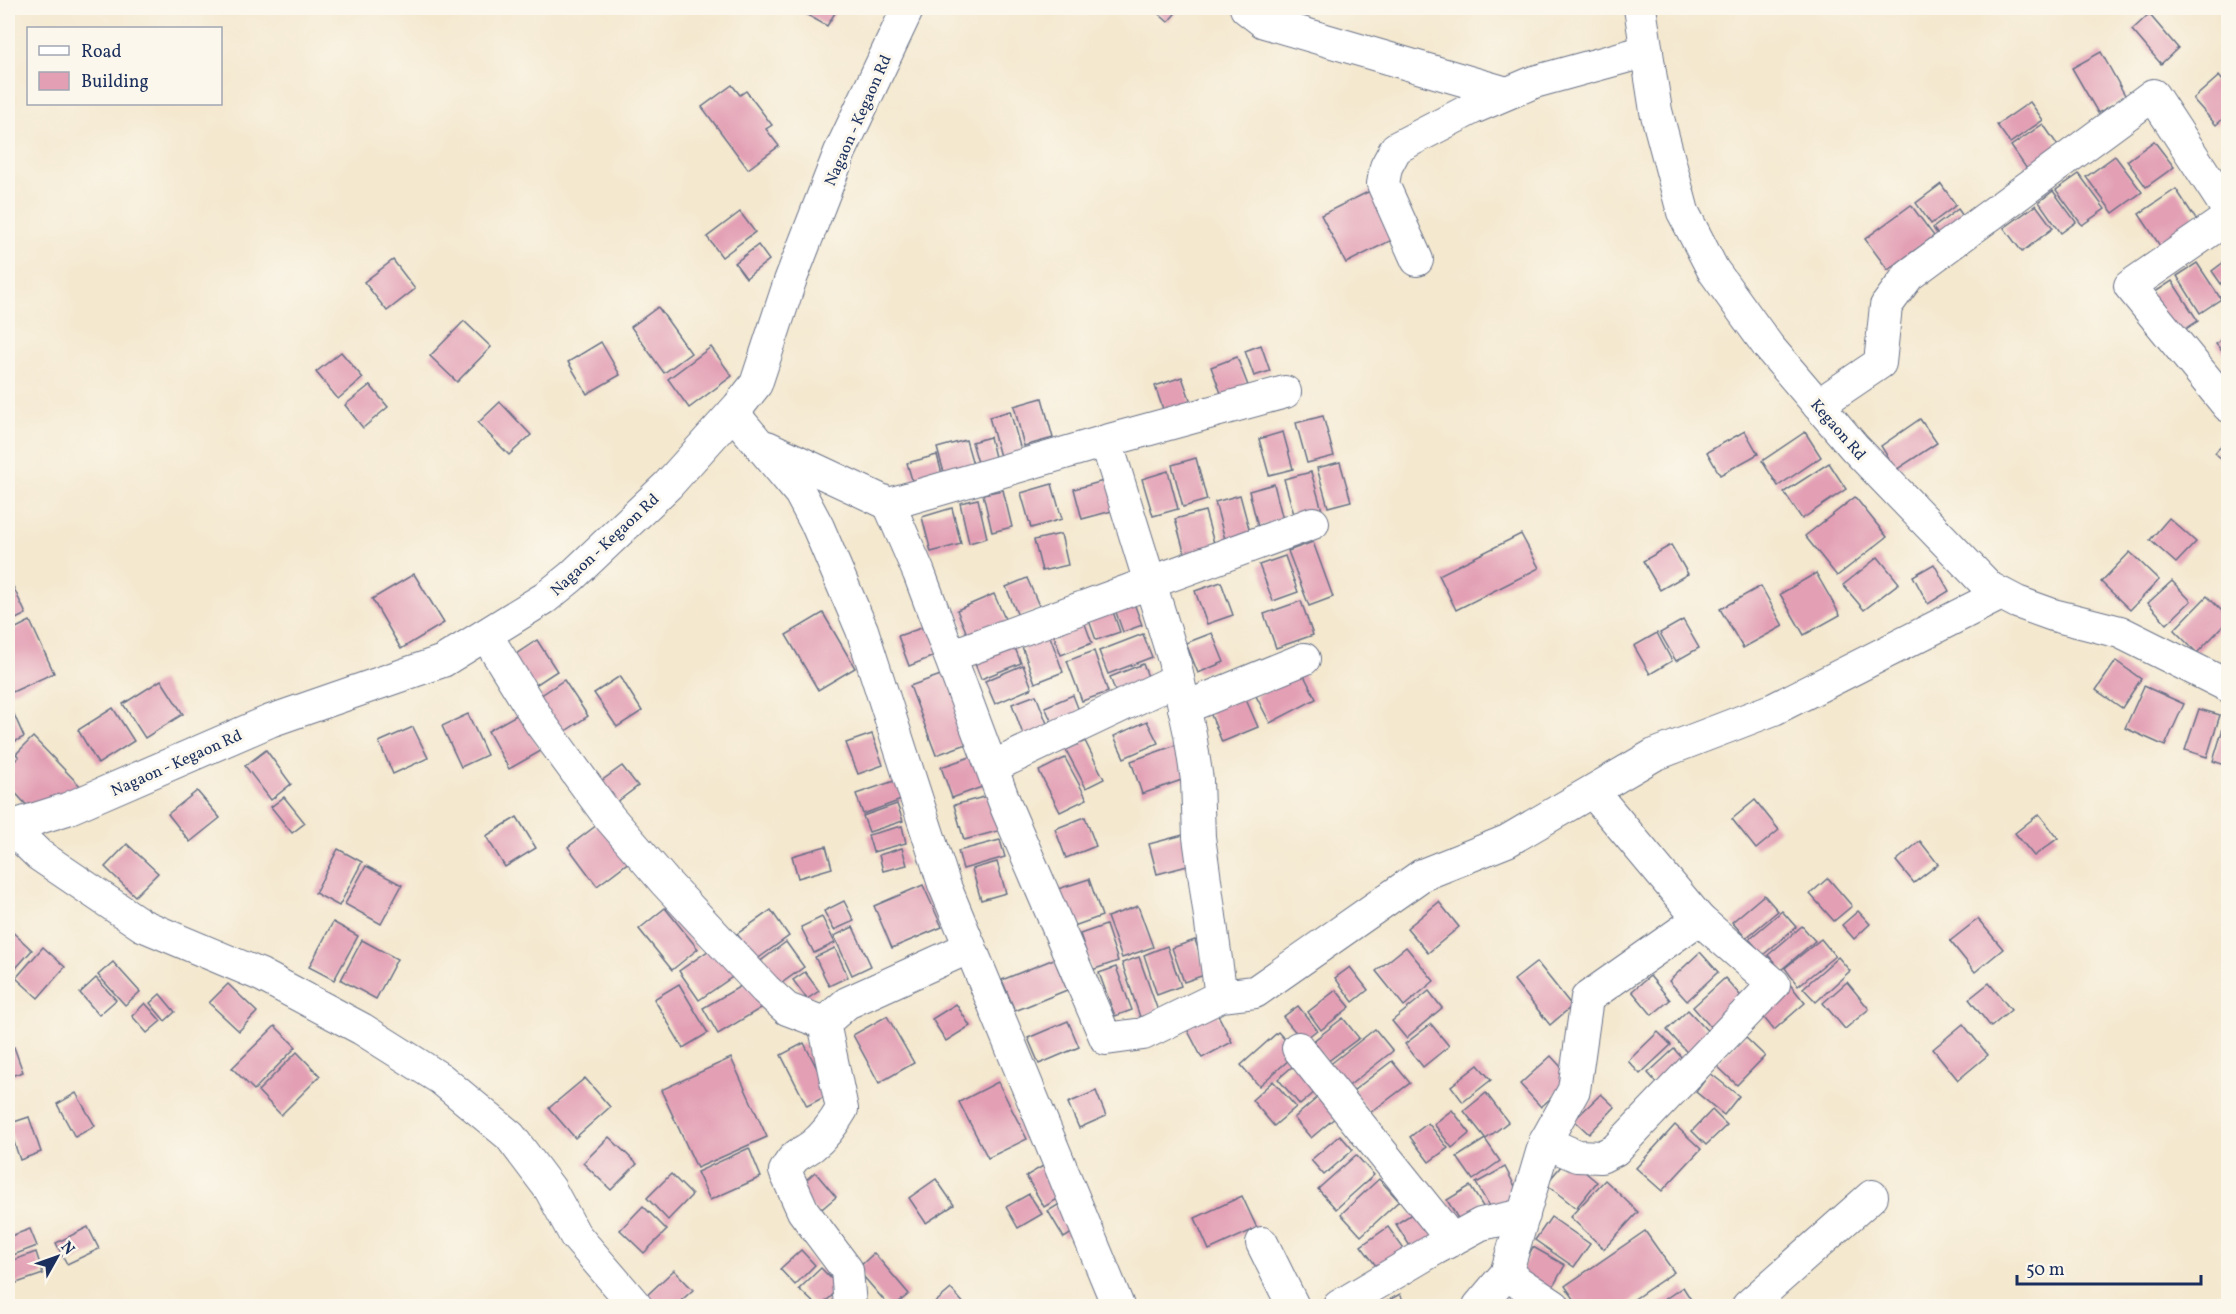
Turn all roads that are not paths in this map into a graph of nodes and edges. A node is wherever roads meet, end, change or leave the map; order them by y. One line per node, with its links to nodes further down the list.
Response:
1 (908, 8): 12 (street, Nagaon - Kegaon Rd)
2 (1246, 8): 5 (street)
3 (1640, 8): 4 (street, Kegaon Rd)
4 (1647, 51): 5 (street); 10 (street, Kegaon Rd)
5 (1506, 93): 8 (street)
6 (2229, 210): 10 (street)
7 (2229, 218): 11 (street)
8 (1417, 260)
9 (1285, 392): 13 (street)
10 (1818, 405): 18 (street, Kegaon Rd)
11 (2229, 406)
12 (733, 413): 14 (street); 19 (street, Nagaon - Kegaon Rd)
13 (1106, 441): 15 (street); 17 (street)
14 (760, 444): 15 (street); 28 (street)
15 (889, 504): 20 (street)
16 (1313, 523): 17 (street)
17 (1150, 583): 20 (street); 23 (street)
18 (2001, 594): 22 (street, Kegaon Rd); 25 (street)
19 (486, 635): 26 (street, Nagaon - Kegaon Rd); 30 (street)
20 (950, 656): 24 (street)
21 (1304, 659): 23 (street)
22 (2229, 686)
23 (1181, 694): 24 (street); 29 (street)
24 (992, 767): 29 (street)
25 (1593, 792): 27 (street); 29 (street)
26 (8, 827): 38 (street)
27 (1699, 919): 32 (street); 32 (street)
28 (970, 947): 30 (street); 40 (street)
29 (1221, 996)
30 (824, 1023): 39 (street)
31 (1298, 1048): 35 (street)
32 (1545, 1142): 34 (street)
33 (1872, 1196): 45 (street)
34 (1524, 1215): 35 (street); 37 (street)
35 (1452, 1240): 42 (street)
36 (1262, 1243): 41 (street)
37 (1506, 1274): 43 (street); 44 (street)
38 (636, 1306)
39 (850, 1306)
40 (1118, 1306)
41 (1293, 1306)
42 (1339, 1306)
43 (1479, 1306)
44 (1554, 1306)
45 (1748, 1306)

